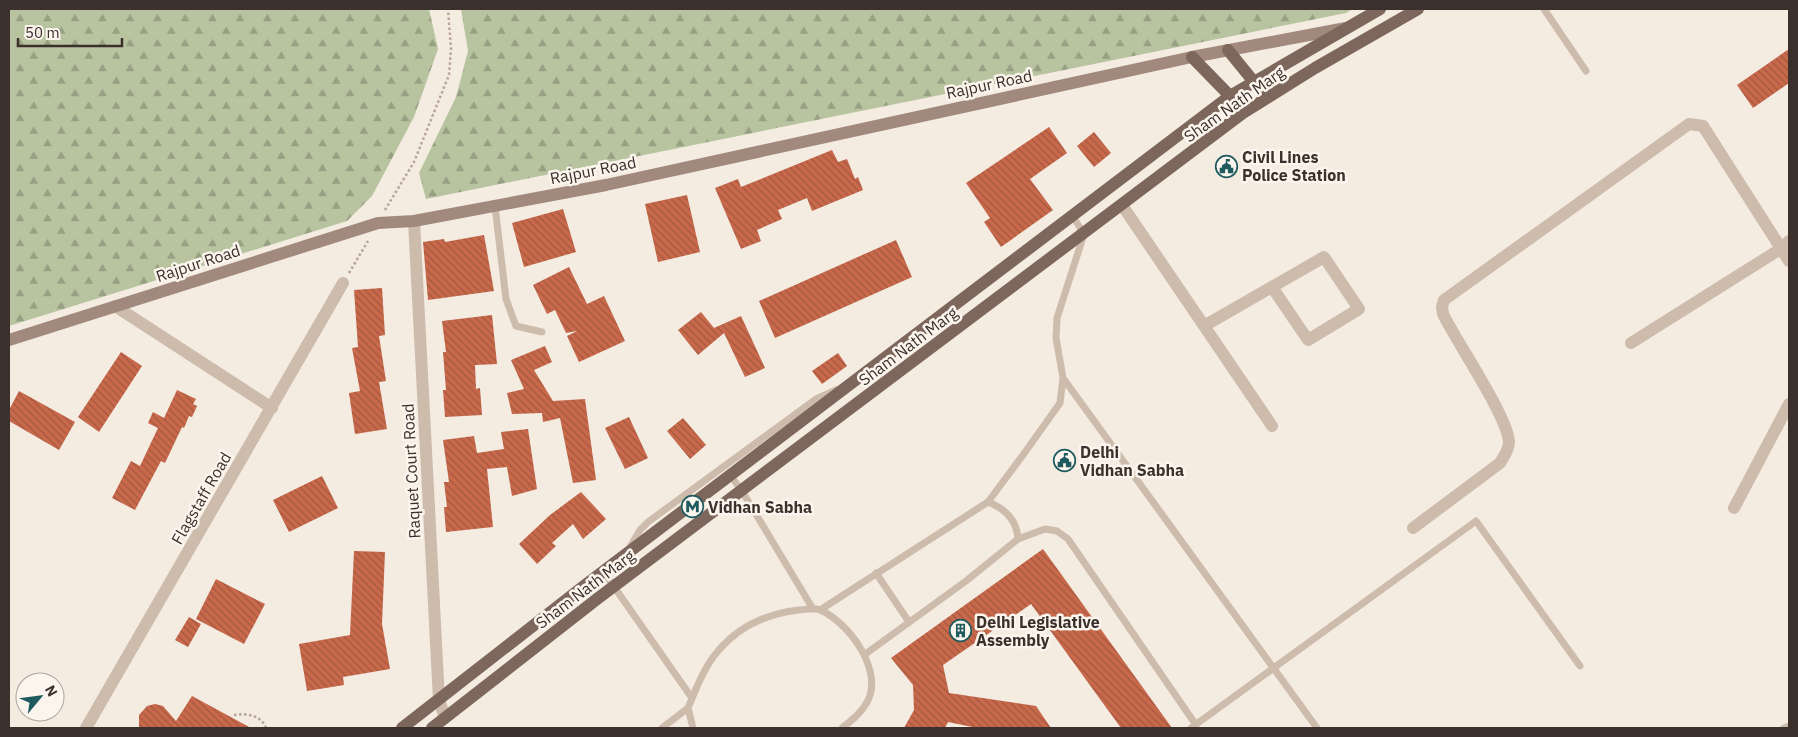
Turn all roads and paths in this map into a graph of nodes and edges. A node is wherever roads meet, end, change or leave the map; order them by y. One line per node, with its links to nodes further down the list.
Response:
1 (448, 9): 17 (path)
2 (1380, 9): 5 (main road, Sham Nath Marg)
3 (1418, 9): 11 (main road, Sham Nath Marg)
4 (1544, 9): 8 (lane)
5 (1348, 28): 6 (street, Rajpur Road); 9 (main road, Sham Nath Marg)
6 (1228, 50): 7 (street, Rajpur Road); 9 (main road)
7 (1192, 57): 10 (main road); 14 (street, Rajpur Road)
8 (1586, 71)
9 (1254, 82): 10 (main road, Sham Nath Marg); 11 (main road)
10 (1230, 96): 12 (main road); 15 (main road, Sham Nath Marg)
11 (1267, 98): 12 (main road, Sham Nath Marg)
12 (1243, 113): 13 (main road, Sham Nath Marg)
13 (1122, 205): 18 (main road, Sham Nath Marg); 24 (street)
14 (495, 206): 16 (street, Rajpur Road); 25 (lane)
15 (1072, 215): 18 (lane); 29 (main road, Sham Nath Marg)
16 (414, 222): 17 (street, Rajpur Road); 49 (street, Raquet Court Road)
17 (378, 223): 21 (path); 23 (street, Rajpur Road)
18 (1084, 234): 28 (lane); 34 (main road, Sham Nath Marg)
19 (1786, 245): 20 (street); 27 (street); 37 (street)
20 (1789, 261)
21 (344, 283): 31 (street, Flagstaff Road)
22 (1272, 287): 22 (street); 24 (street)
23 (115, 306): 26 (street, Rajpur Road); 31 (street)
24 (1204, 326): 32 (street)
25 (542, 332)
26 (9, 340)
27 (1631, 343)
28 (1062, 378): 35 (lane); 47 (lane)
29 (844, 388): 33 (main road, Sham Nath Marg); 39 (lane)
30 (1789, 404): 36 (street)
31 (272, 408): 55 (street, Flagstaff Road)
32 (1272, 426)
33 (730, 475): 34 (lane); 39 (main road, Sham Nath Marg)
34 (742, 491): 42 (main road, Sham Nath Marg); 43 (lane)
35 (988, 502): 38 (lane); 41 (lane)
36 (1734, 508)
37 (1413, 528)
38 (1018, 539): 44 (lane); 53 (lane)
39 (626, 554): 40 (main road, Sham Nath Marg)
40 (603, 571): 42 (lane); 49 (main road, Sham Nath Marg)
41 (876, 574): 43 (lane); 44 (lane)
42 (614, 587): 48 (lane); 52 (main road, Sham Nath Marg)
43 (816, 609): 45 (lane); 48 (lane)
44 (909, 622): 45 (lane)
45 (864, 655): 61 (lane)
46 (1580, 666): 47 (lane)
47 (1275, 668): 53 (lane); 62 (lane)
48 (692, 698): 50 (lane)
49 (439, 700): 52 (street, Raquet Court Road); 57 (main road, Sham Nath Marg)
50 (688, 708): 59 (lane); 60 (lane)
51 (234, 715): 56 (path)
52 (444, 718): 58 (main road, Sham Nath Marg)
53 (1194, 726)
54 (1789, 726): 63 (lane)
55 (86, 728)
56 (265, 728)
57 (402, 728)
58 (432, 728)
59 (662, 728)
60 (693, 728)
61 (842, 728)
62 (1317, 728)
63 (1784, 728)

